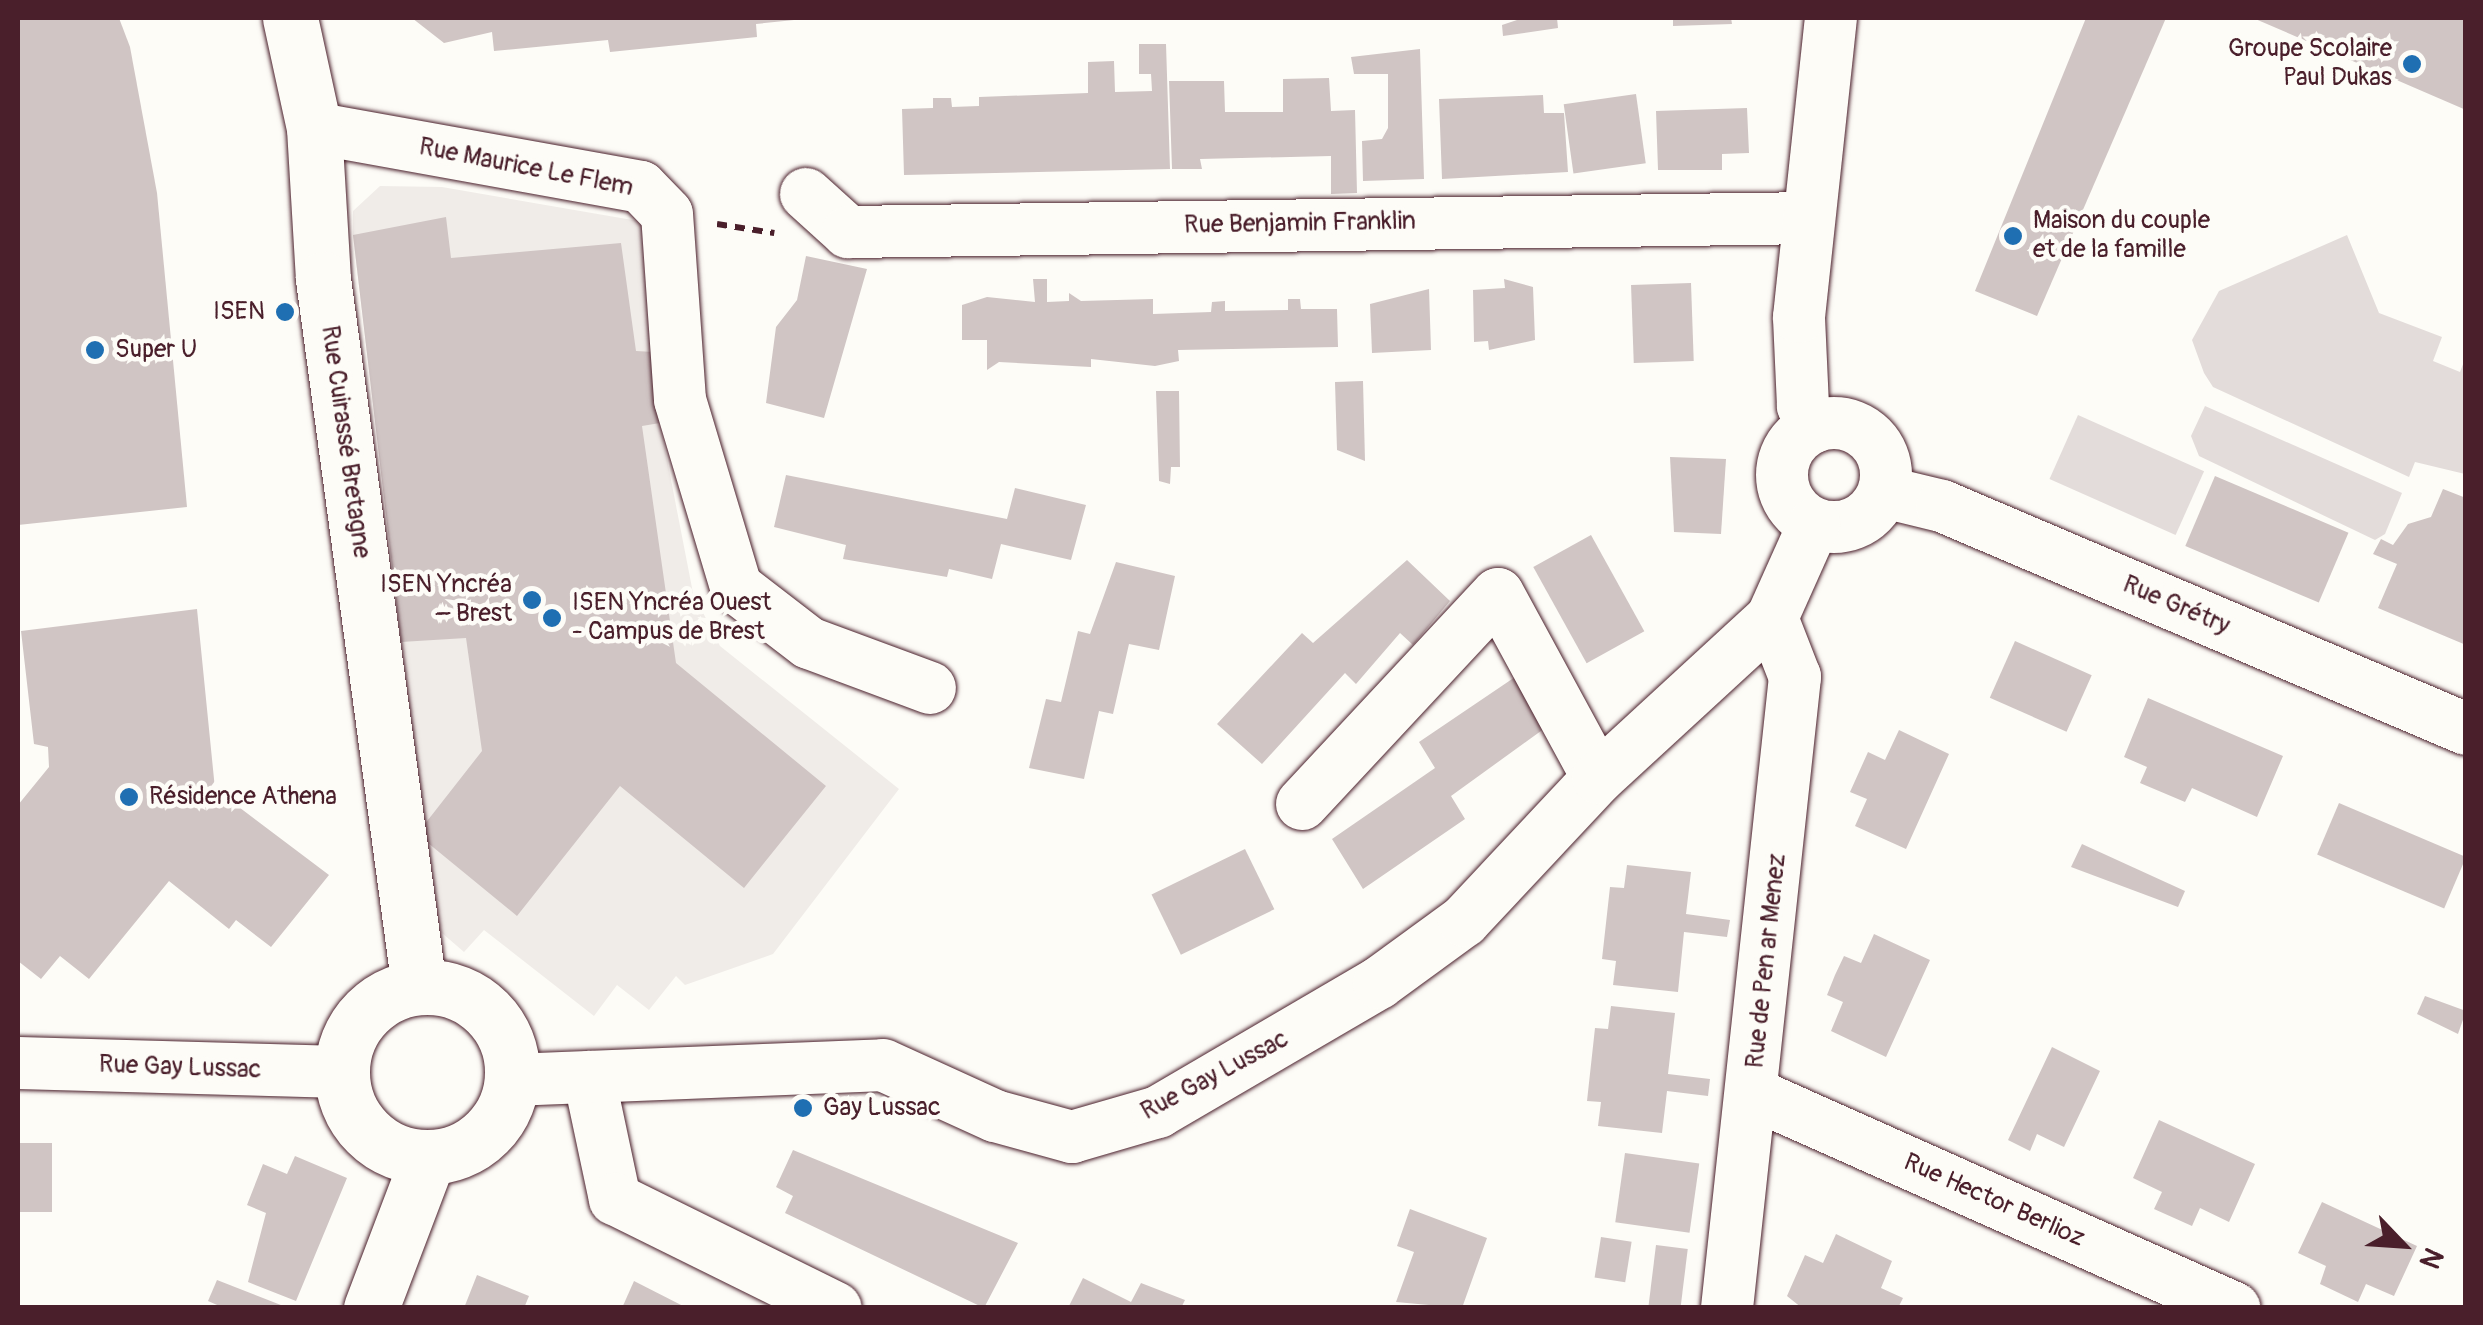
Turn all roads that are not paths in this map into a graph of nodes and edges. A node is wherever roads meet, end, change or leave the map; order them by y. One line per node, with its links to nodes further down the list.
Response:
1 (290, 18): 3 (street, Rue Cuirassé Bretagne)
2 (1831, 18): 5 (street)
3 (314, 128): 10 (street, Rue Maurice Le Flem); 14 (street, Rue Cuirassé Bretagne)
4 (806, 194): 5 (street, Rue Benjamin Franklin)
5 (1809, 218): 6 (street)
6 (1814, 427): 7 (street); 8 (street)
7 (1884, 492): 8 (street); 11 (street, Rue Grétry)
8 (1814, 524): 9 (street, Rue Gay Lussac)
9 (1772, 618): 12 (street, Rue Gay Lussac); 19 (street, Rue de Pen ar Menez)
10 (930, 688)
11 (2466, 729)
12 (1598, 778): 13 (street); 17 (street, Rue Gay Lussac)
13 (1302, 804)
14 (419, 986): 16 (street); 18 (street)
15 (18, 1063): 16 (street, Rue Gay Lussac)
16 (342, 1072): 20 (street)
17 (589, 1077): 18 (street, Rue Gay Lussac); 22 (street)
18 (513, 1080): 20 (street)
19 (1754, 1094): 23 (street, Rue de Pen ar Menez); 24 (street, Rue Hector Berlioz)
20 (428, 1158): 21 (street)
21 (371, 1308)
22 (836, 1308)
23 (1727, 1308)
24 (2234, 1308)

